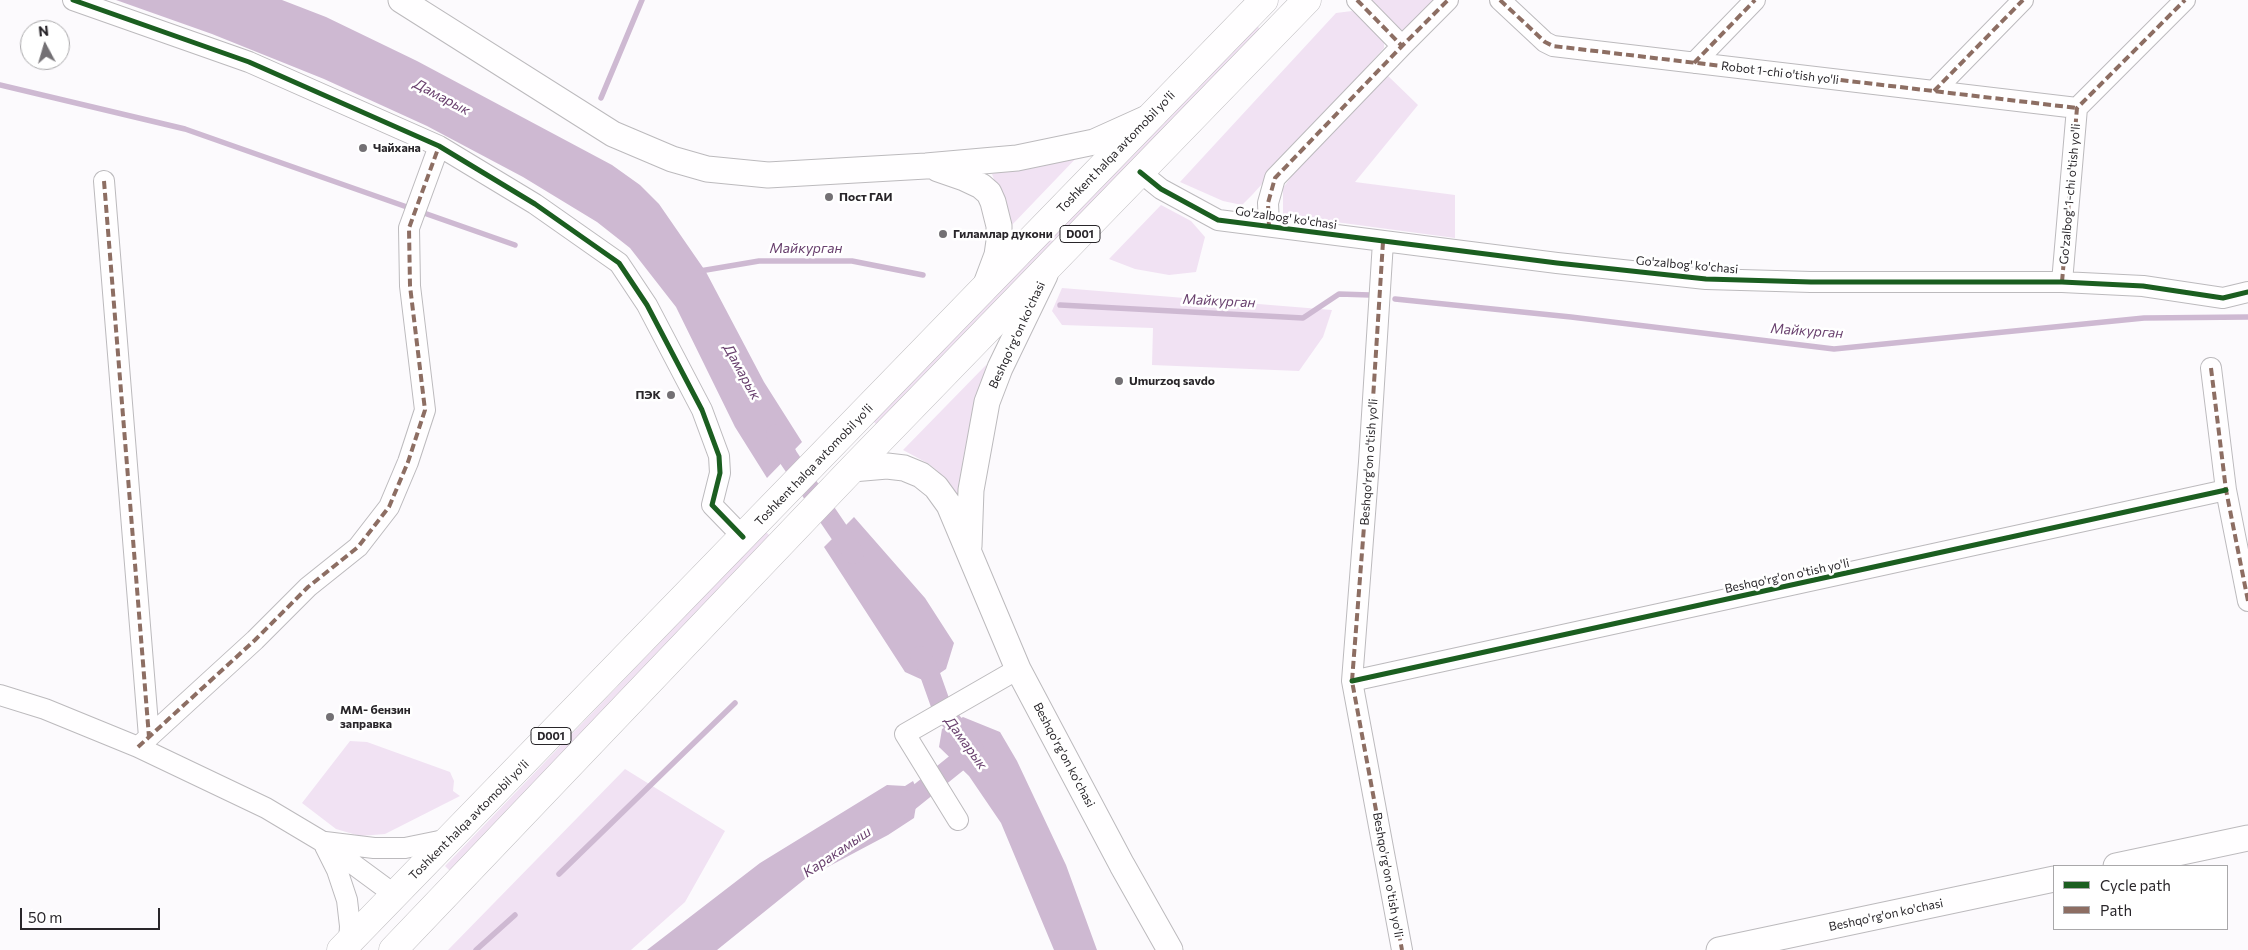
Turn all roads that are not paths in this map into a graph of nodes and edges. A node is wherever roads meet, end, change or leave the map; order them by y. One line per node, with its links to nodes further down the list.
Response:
1 (73, 0): 18 (street)
2 (401, 0): 19 (main road)
3 (1264, 0): 17 (highway, Toshkent halqa avtomobil yo'li / D001)
4 (1268, 0): 12 (highway)
5 (1307, 0): 12 (highway, D001)
6 (1357, 0): 13 (street)
7 (1448, 0): 13 (street)
8 (1500, 0): 14 (street, Robot 1-chi o'tish yo'li)
9 (1755, 0): 14 (street)
10 (2023, 0): 15 (street)
11 (2185, 0): 16 (street, Go'zalbog' 1-chi o'tish yo'li)
12 (1288, 20): 20 (highway, D001)
13 (1402, 46): 22 (street)
14 (1694, 63): 15 (street, Robot 1-chi o'tish yo'li)
15 (1934, 91): 16 (street, Robot 1-chi o'tish yo'li)
16 (2077, 108): 25 (street, Go'zalbog' 1-chi o'tish yo'li)
17 (1152, 116): 19 (main road); 26 (highway, Toshkent halqa avtomobil yo'li / D001)
18 (439, 146): 31 (street); 37 (street)
19 (926, 166): 26 (main road)
20 (1140, 172): 22 (street, Go'zalbog' ko'chasi); 24 (highway, D001)
21 (104, 181): 37 (street)
22 (1269, 226): 23 (street, Go'zalbog' ko'chasi)
23 (1383, 242): 25 (street, Go'zalbog' ko'chasi); 35 (street, Beshqo'rg'on o'tish yo'li)
24 (1049, 266): 29 (highway, D001); 32 (main road, Beshqo'rg'on ko'chasi)
25 (2062, 282): 27 (street, Go'zalbog' ko'chasi)
26 (984, 289): 31 (highway, Toshkent halqa avtomobil yo'li / D001)
27 (2248, 292)
28 (2211, 368): 30 (street)
29 (852, 469): 32 (main road, Beshqo'rg'on ko'chasi); 45 (highway, D001)
30 (2226, 490): 33 (street); 35 (street, Beshqo'rg'on o'tish yo'li)
31 (751, 529): 40 (highway, Toshkent halqa avtomobil yo'li / D001)
32 (969, 554): 34 (main road, Beshqo'rg'on ko'chasi)
33 (2248, 601)
34 (1018, 669): 38 (street); 48 (main road, Beshqo'rg'on ko'chasi)
35 (1352, 682): 49 (street, Beshqo'rg'on o'tish yo'li)
36 (0, 695): 37 (street)
37 (144, 742): 41 (street)
38 (958, 820)
39 (2248, 838): 42 (main road)
40 (450, 839): 41 (street); 44 (highway, Toshkent halqa avtomobil yo'li / D001)
41 (323, 842): 44 (street); 46 (street)
42 (2121, 865)
43 (2053, 879): 50 (main road, Beshqo'rg'on ko'chasi)
44 (395, 895): 45 (highway); 46 (highway, Toshkent halqa avtomobil yo'li / D001)
45 (422, 920): 47 (highway, D001)
46 (345, 946)
47 (393, 950)
48 (1170, 950)
49 (1402, 950)
50 (1718, 950)

